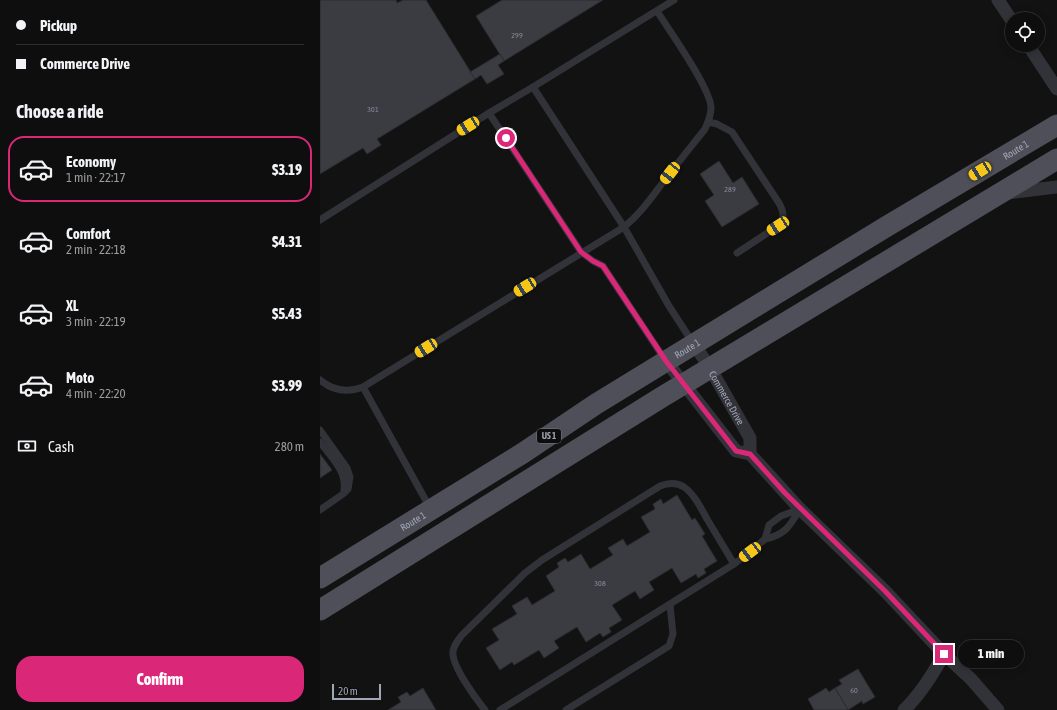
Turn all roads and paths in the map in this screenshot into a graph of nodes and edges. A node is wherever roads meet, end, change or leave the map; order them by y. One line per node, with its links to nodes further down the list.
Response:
1 (673, 0): 3 (lane)
2 (998, 0): 4 (street)
3 (657, 11): 6 (lane); 9 (lane)
4 (1006, 12)
5 (1033, 52): 7 (street)
6 (533, 87): 8 (lane); 15 (lane)
7 (1057, 89)
8 (489, 112): 14 (lane); 16 (lane)
9 (708, 122): 15 (lane); 17 (lane)
10 (1057, 125): 18 (main road, Route 1 / US 1)
11 (1057, 159): 13 (main road, US 1)
12 (1057, 187): 13 (street)
13 (999, 194): 20 (main road, US 1)
14 (320, 220)
15 (624, 227): 16 (lane); 18 (lane)
16 (581, 252): 19 (lane); 23 (lane)
17 (737, 253)
18 (694, 344): 19 (main road, Route 1 / US 1); 20 (street, Commerce Drive)
19 (666, 361): 22 (street); 30 (main road, Route 1 / US 1)
20 (710, 368): 22 (main road, US 1); 26 (street, Commerce Drive)
21 (320, 380): 23 (lane)
22 (683, 384): 26 (street); 35 (main road, US 1)
23 (362, 387): 30 (lane)
24 (320, 430): 27 (lane)
25 (320, 442): 27 (lane)
26 (750, 454): 28 (street)
27 (343, 494): 29 (lane)
28 (800, 509): 31 (lane); 31 (lane); 36 (street)
29 (320, 510)
30 (431, 510): 33 (main road, Route 1 / US 1)
31 (765, 539): 32 (lane)
32 (734, 564): 34 (lane); 37 (lane)
33 (320, 578)
34 (670, 605): 38 (lane); 39 (lane)
35 (320, 610)
36 (944, 654): 40 (street); 41 (street)
37 (485, 710)
38 (500, 710)
39 (566, 710)
40 (904, 710)
41 (998, 710)

